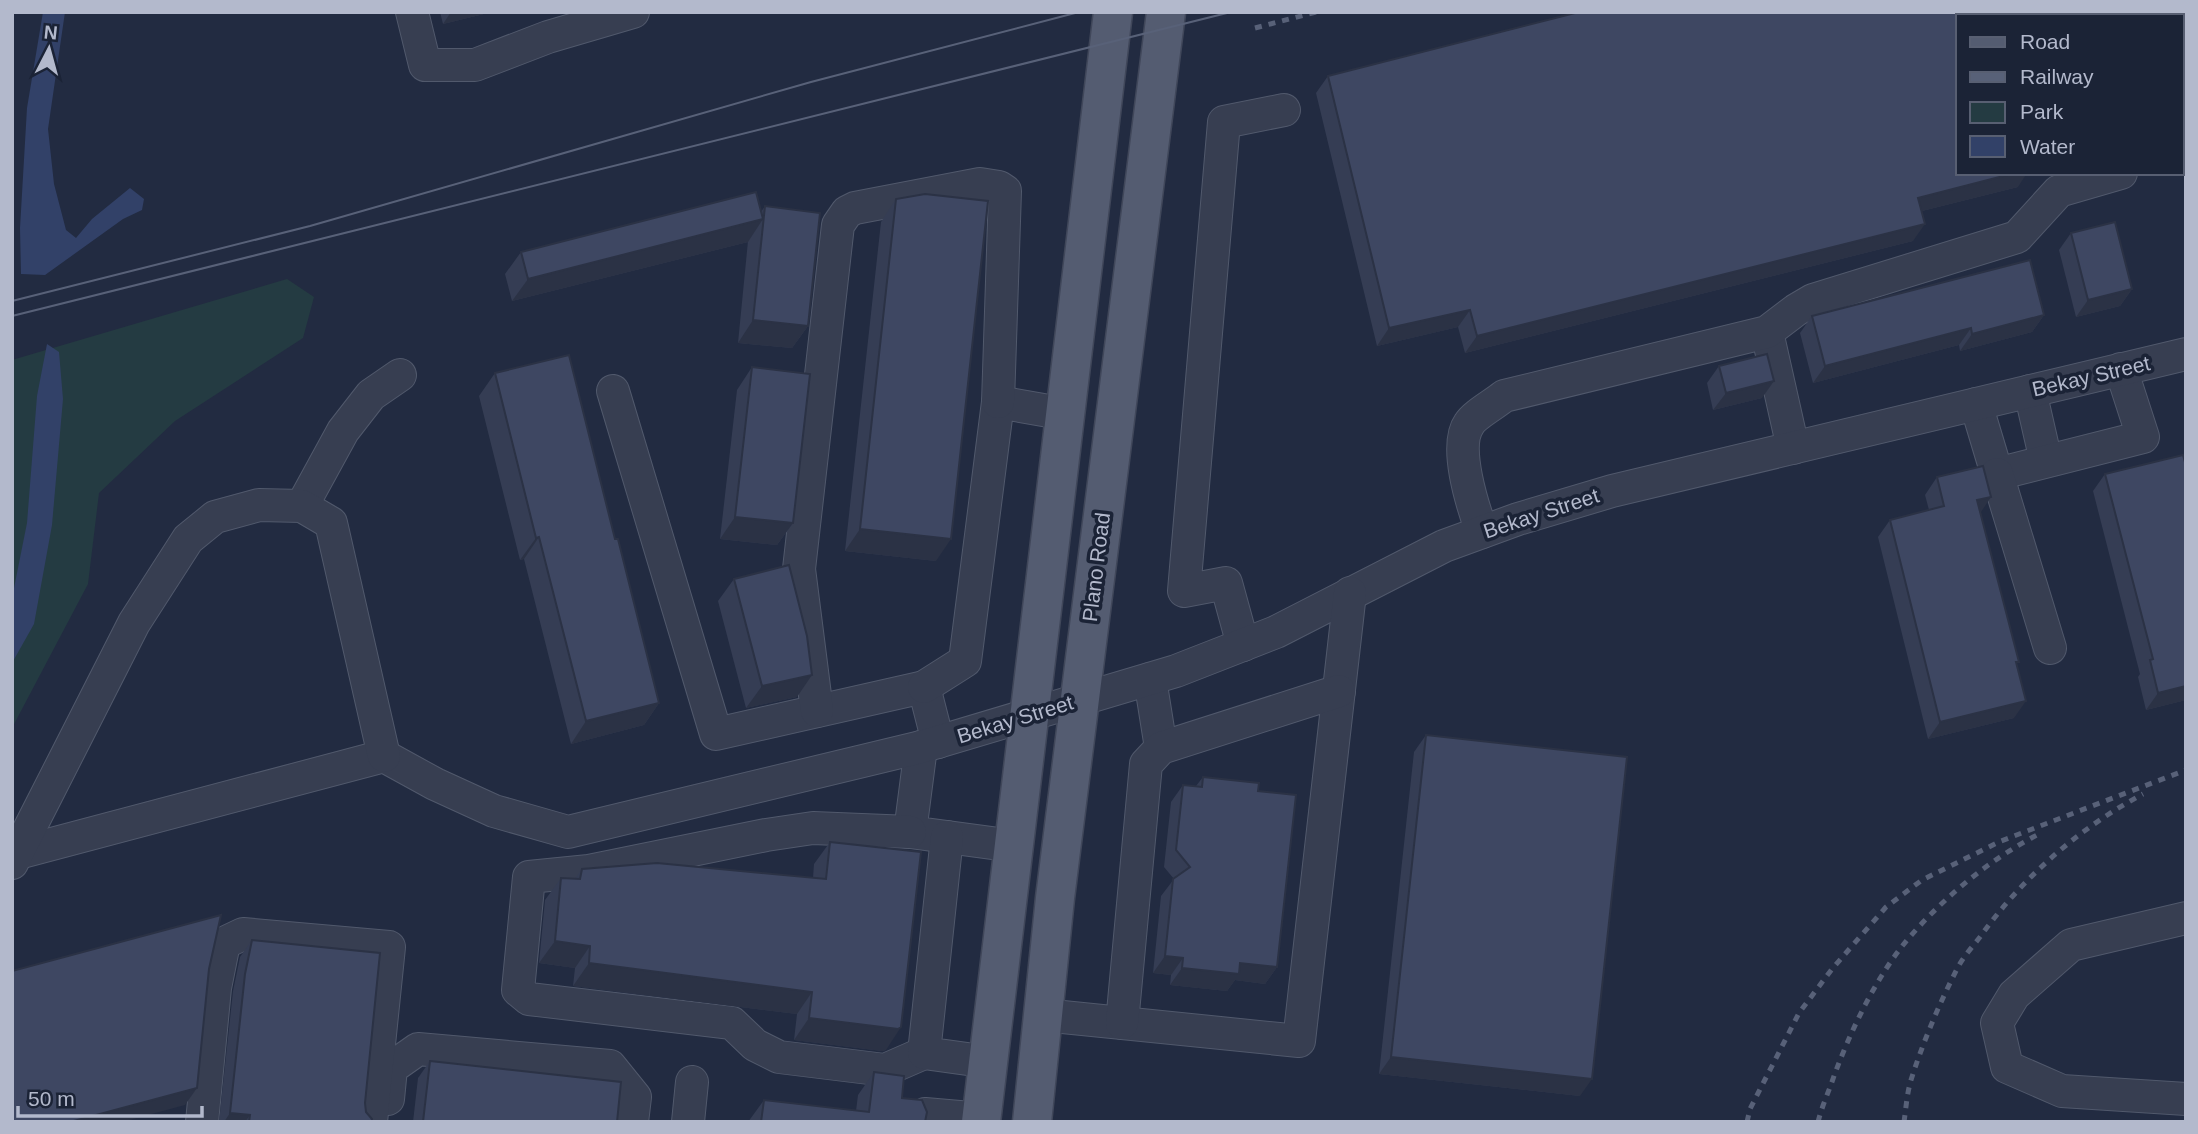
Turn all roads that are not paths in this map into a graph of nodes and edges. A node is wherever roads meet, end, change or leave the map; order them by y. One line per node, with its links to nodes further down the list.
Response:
1 (412, 12): 2 (street)
2 (633, 12)
3 (1113, 12): 15 (main road)
4 (1166, 12): 27 (main road, Plano Road)
5 (1284, 110): 22 (street)
6 (2114, 175): 7 (street)
7 (1767, 332): 16 (street); 20 (street)
8 (2186, 354): 9 (street, Bekay Street)
9 (2122, 369): 12 (street, Bekay Street); 17 (street)
10 (400, 375): 19 (street)
11 (613, 391): 28 (street)
12 (2030, 391): 14 (street, Bekay Street); 17 (street)
13 (998, 402): 15 (street); 25 (street); 28 (street)
14 (1976, 404): 16 (street, Bekay Street); 18 (street)
15 (1066, 414): 29 (main road)
16 (1793, 447): 20 (street, Bekay Street)
17 (2046, 461): 18 (street)
18 (1997, 474): 23 (street)
19 (302, 506): 32 (street); 36 (street)
20 (1482, 532): 21 (street, Bekay Street)
21 (1350, 593): 22 (street, Bekay Street); 26 (street)
22 (1243, 645): 24 (street, Bekay Street)
23 (2050, 648)
24 (1150, 679): 27 (street, Bekay Street); 31 (street)
25 (924, 687): 28 (street); 30 (street)
26 (1339, 691): 31 (street); 39 (street)
27 (1080, 699): 29 (street, Bekay Street); 38 (main road, Plano Road)
28 (817, 711)
29 (1030, 715): 30 (street, Bekay Street); 35 (main road)
30 (930, 745): 32 (street, Bekay Street); 33 (street)
31 (1161, 748): 39 (street)
32 (384, 757): 36 (street)
33 (910, 832): 34 (street); 40 (street)
34 (947, 837): 35 (street); 40 (street)
35 (1014, 846): 41 (main road)
36 (15, 858)
37 (2186, 918): 43 (street)
38 (1043, 1015): 39 (street); 51 (main road, Plano Road)
39 (1122, 1023)
40 (925, 1053): 41 (street)
41 (989, 1062): 44 (main road)
42 (692, 1082): 49 (street)
43 (2186, 1099)
44 (981, 1121): 50 (street)
45 (202, 1122): 46 (street)
46 (371, 1122)
47 (386, 1122): 48 (street)
48 (632, 1122)
49 (688, 1122)
50 (924, 1122)
51 (1032, 1122)

